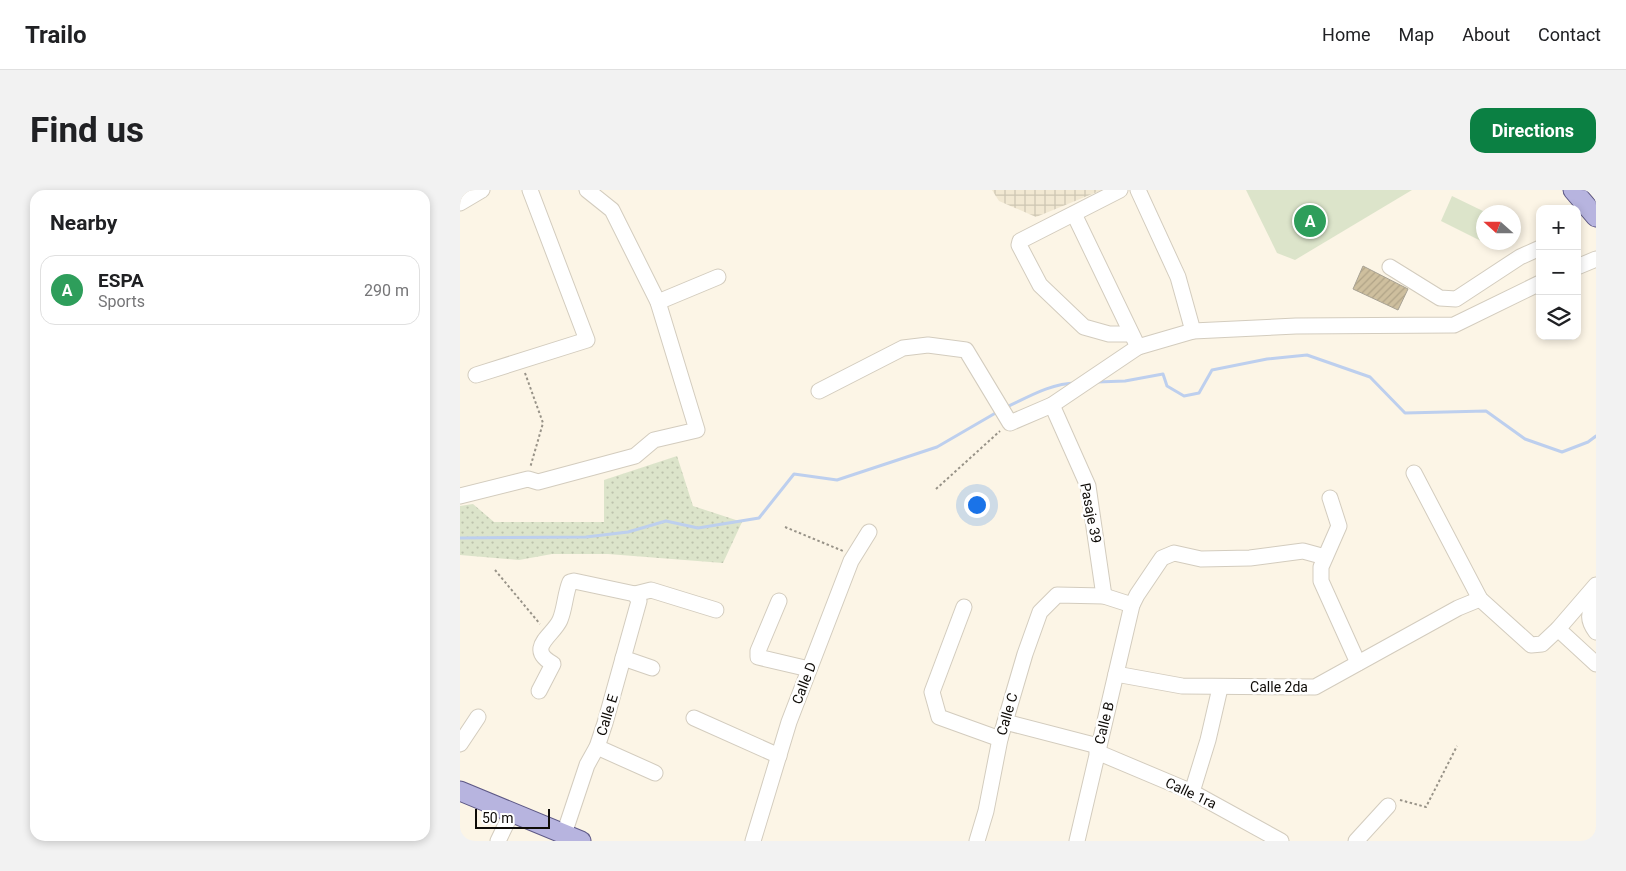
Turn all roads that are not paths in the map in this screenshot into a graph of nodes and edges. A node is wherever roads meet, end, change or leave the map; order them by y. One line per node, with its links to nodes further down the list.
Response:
1 (482, 190): 7 (street)
2 (530, 190): 18 (street)
3 (587, 190): 14 (street)
4 (1120, 190): 8 (street)
5 (1138, 190): 15 (street)
6 (1573, 190): 9 (main road)
7 (460, 203)
8 (1074, 214): 16 (street); 16 (street)
9 (1596, 218)
10 (1536, 250): 11 (street)
11 (1390, 268)
12 (718, 277): 14 (street)
13 (1536, 285): 15 (street)
14 (658, 302): 22 (street)
15 (1193, 331): 17 (street)
16 (1130, 334): 17 (street)
17 (1138, 347): 20 (street)
18 (476, 375)
19 (819, 391): 20 (street)
20 (1052, 405): 28 (street, Pasaje 39)
21 (1414, 473): 29 (street)
22 (460, 496)
23 (1330, 498): 25 (street)
24 (869, 532): 41 (street, Calle D)
25 (1325, 557): 32 (street, Calle B); 38 (street)
26 (1596, 585): 35 (street)
27 (635, 594): 34 (street); 37 (street, Calle E); 44 (street)
28 (1104, 596): 32 (street); 47 (street, Calle C)
29 (1480, 599): 35 (street); 38 (street, Calle 2da)
30 (1596, 601): 36 (street)
31 (779, 602): 41 (street)
32 (1132, 605): 42 (street, Calle B)
33 (964, 607): 48 (street)
34 (716, 610)
35 (1558, 629): 39 (street)
36 (1596, 632)
37 (623, 658): 40 (street); 50 (street, Calle E)
38 (1358, 663): 43 (street, Calle 2da)
39 (1596, 664)
40 (652, 668)
41 (809, 669): 52 (street, Calle D)
42 (1116, 674): 43 (street, Calle 2da); 51 (street, Calle B)
43 (1220, 688): 55 (street)
44 (539, 691)
45 (478, 717): 49 (street)
46 (694, 718): 52 (street)
47 (1005, 722): 48 (street, Calle C); 51 (street, Calle 1ra)
48 (1000, 739): 62 (street, Calle C)
49 (460, 744)
50 (597, 747): 53 (street); 58 (street, Calle E)
51 (1098, 749): 55 (street, Calle 1ra); 63 (street, Calle B)
52 (779, 756): 61 (street, Calle D)
53 (655, 773)
54 (460, 791): 57 (main road)
55 (1192, 792): 64 (street, Calle 1ra)
56 (1388, 806): 65 (street)
57 (512, 812): 58 (main road); 59 (street)
58 (564, 834): 60 (main road)
59 (498, 841)
60 (581, 841)
61 (753, 841)
62 (978, 841)
63 (1077, 841)
64 (1281, 841)
65 (1356, 841)

